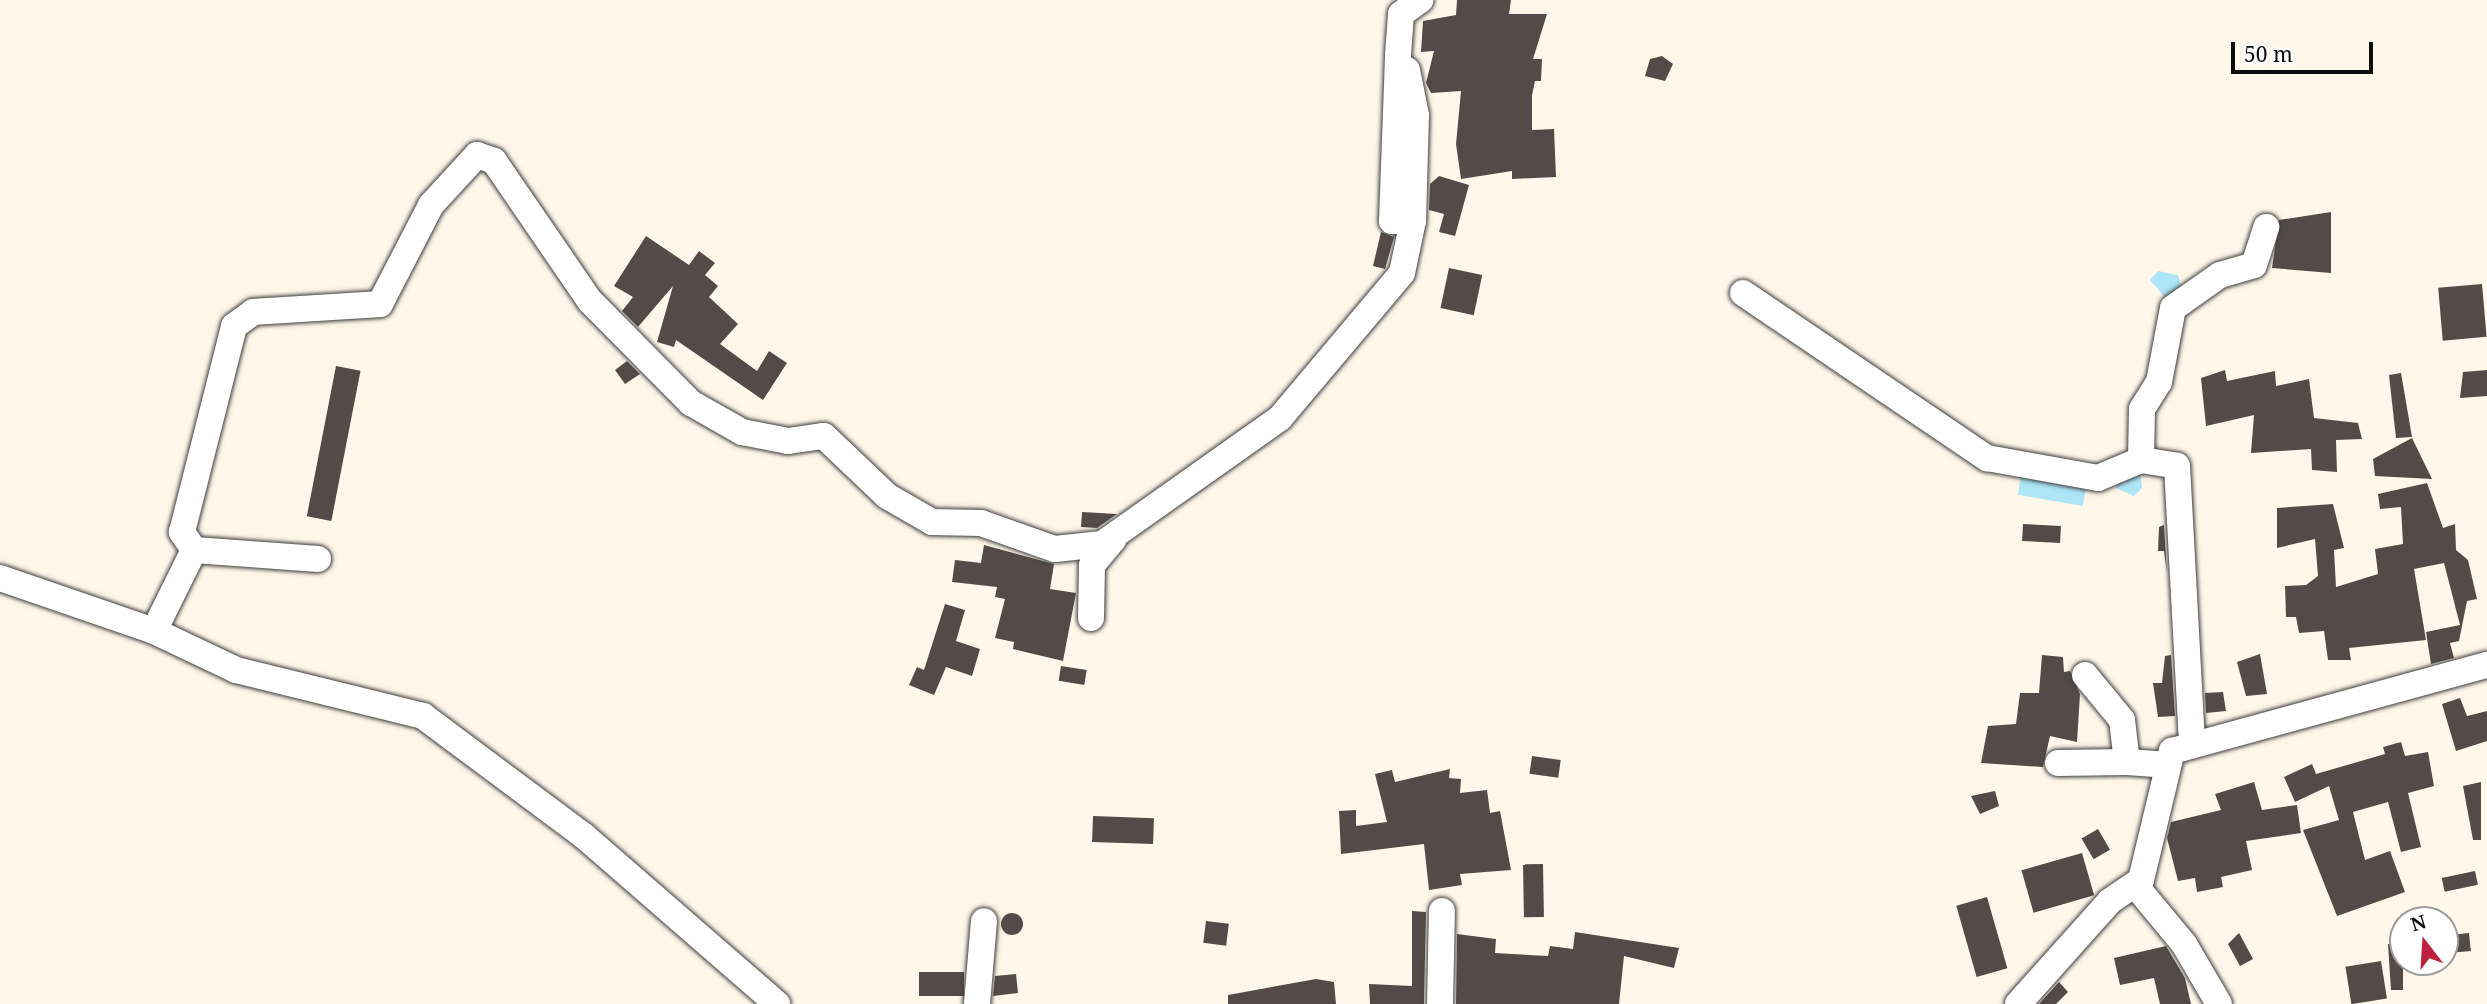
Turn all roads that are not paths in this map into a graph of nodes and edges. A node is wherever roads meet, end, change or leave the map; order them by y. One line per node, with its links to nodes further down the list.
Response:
1 (1420, 0): 5 (street)
2 (2266, 227): 4 (street)
3 (1743, 293): 4 (street)
4 (2141, 460): 13 (street)
5 (1116, 536): 6 (street); 9 (street)
6 (194, 550): 7 (street); 10 (street)
7 (318, 559)
8 (0, 578): 10 (street)
9 (1091, 618)
10 (154, 631): 20 (street)
11 (2487, 665): 13 (street)
12 (2085, 675): 14 (street)
13 (2192, 744): 16 (street)
14 (2127, 762): 15 (street); 16 (street)
15 (2058, 763)
16 (2166, 765): 17 (street)
17 (2135, 884): 23 (street); 24 (street)
18 (1442, 911): 22 (street)
19 (984, 921): 21 (street)
20 (777, 1004)
21 (977, 1004)
22 (1440, 1004)
23 (2018, 1004)
24 (2219, 1004)

